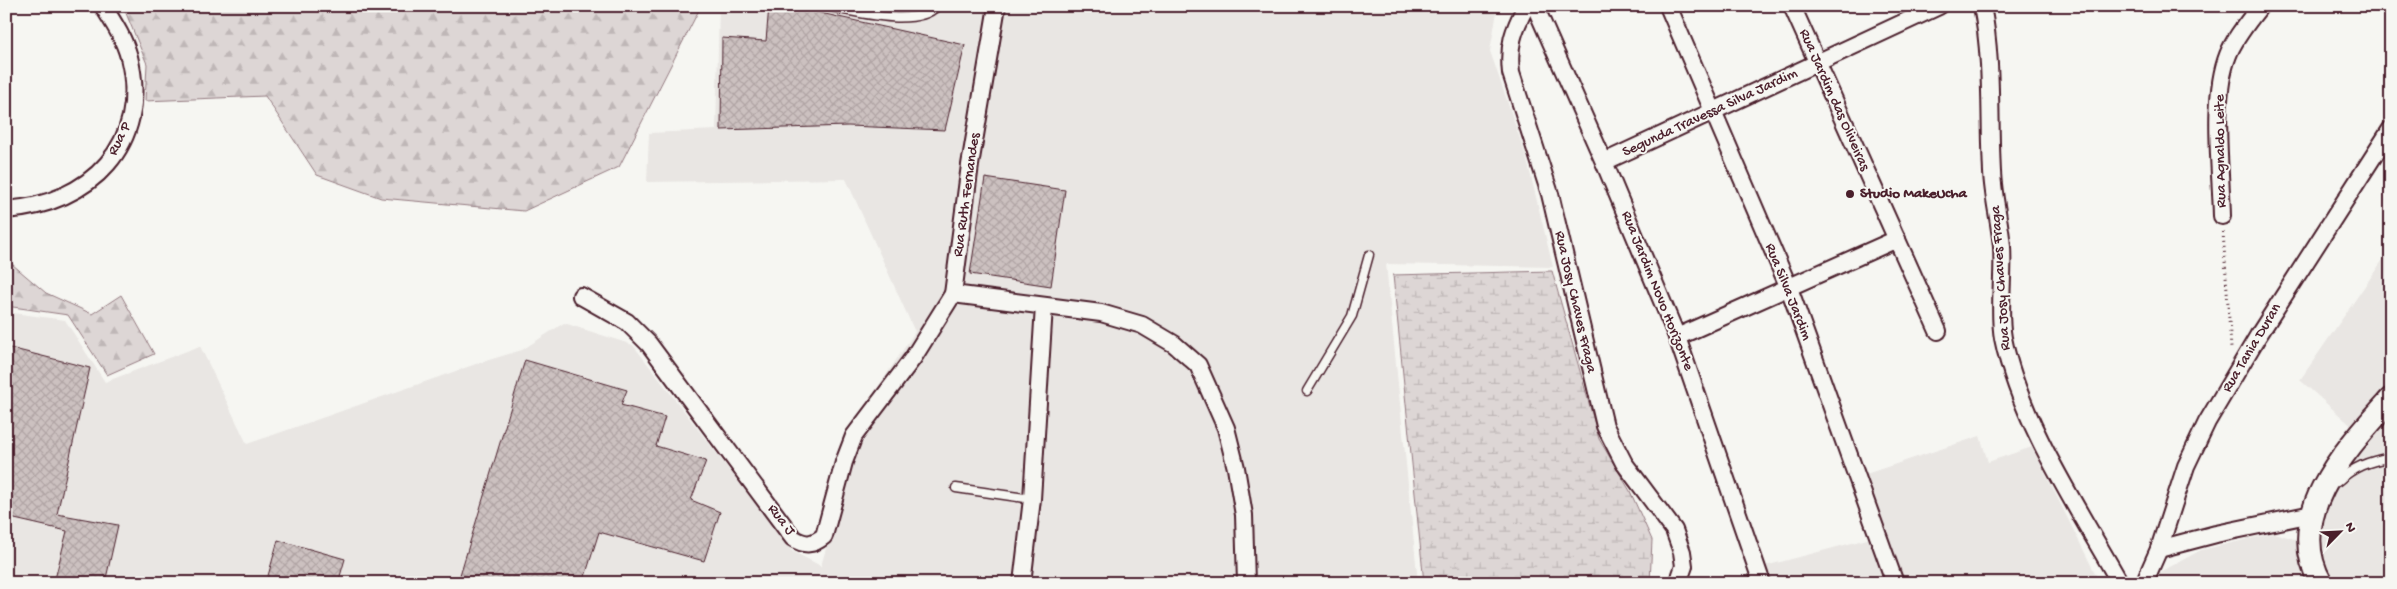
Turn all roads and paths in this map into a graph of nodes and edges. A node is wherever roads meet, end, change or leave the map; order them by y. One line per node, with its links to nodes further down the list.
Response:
1 (103, 6): 16 (street, Rua P)
2 (824, 6): 3 (lane)
3 (938, 6)
4 (997, 6): 21 (street, Rua Ruth Fernandes)
5 (1526, 6): 38 (street, Rua Josy Chaves Fraga)
6 (1535, 6): 15 (street, Rua Jardim Novo Horizonte)
7 (1668, 6): 13 (street, Rua Silva Jardim)
8 (1792, 6): 12 (street, Rua Jardim das Oliveiras)
9 (1939, 6): 12 (street, Segunda Travessa Silva Jardim)
10 (1982, 6): 41 (street, Rua Josy Chaves Fraga)
11 (2260, 6): 17 (street, Rua Agnaldo Leite)
12 (1817, 63): 13 (street, Segunda Travessa Silva Jardim); 18 (street, Rua Jardim das Oliveiras)
13 (1712, 112): 15 (street, Segunda Travessa Silva Jardim); 20 (street, Rua Silva Jardim)
14 (2391, 129): 26 (street, Rua Tania Duran)
15 (1604, 162): 25 (street, Rua Jardim Novo Horizonte)
16 (6, 210)
17 (2222, 216): 26 (path)
18 (1897, 239): 20 (street); 24 (street, Rua Jardim das Oliveiras)
19 (1369, 255): 27 (lane)
20 (1789, 288): 25 (street); 40 (street, Rua Silva Jardim)
21 (954, 294): 22 (street, Rua J); 23 (street)
22 (581, 296)
23 (1044, 306): 32 (street); 37 (street)
24 (1938, 331)
25 (1677, 336): 39 (street, Rua Jardim Novo Horizonte)
26 (2233, 379): 34 (street, Rua Tania Duran)
27 (1306, 391)
28 (2391, 399): 30 (main road)
29 (2391, 457): 30 (lane)
30 (2323, 486): 33 (main road)
31 (956, 488): 32 (lane)
32 (1032, 499): 36 (street)
33 (2312, 514): 34 (street); 42 (main road)
34 (2159, 549): 35 (street, Rua Tania Duran)
35 (2149, 579)
36 (1022, 583)
37 (1246, 583)
38 (1678, 583)
39 (1762, 583)
40 (1896, 583)
41 (2120, 583)
42 (2321, 583)

